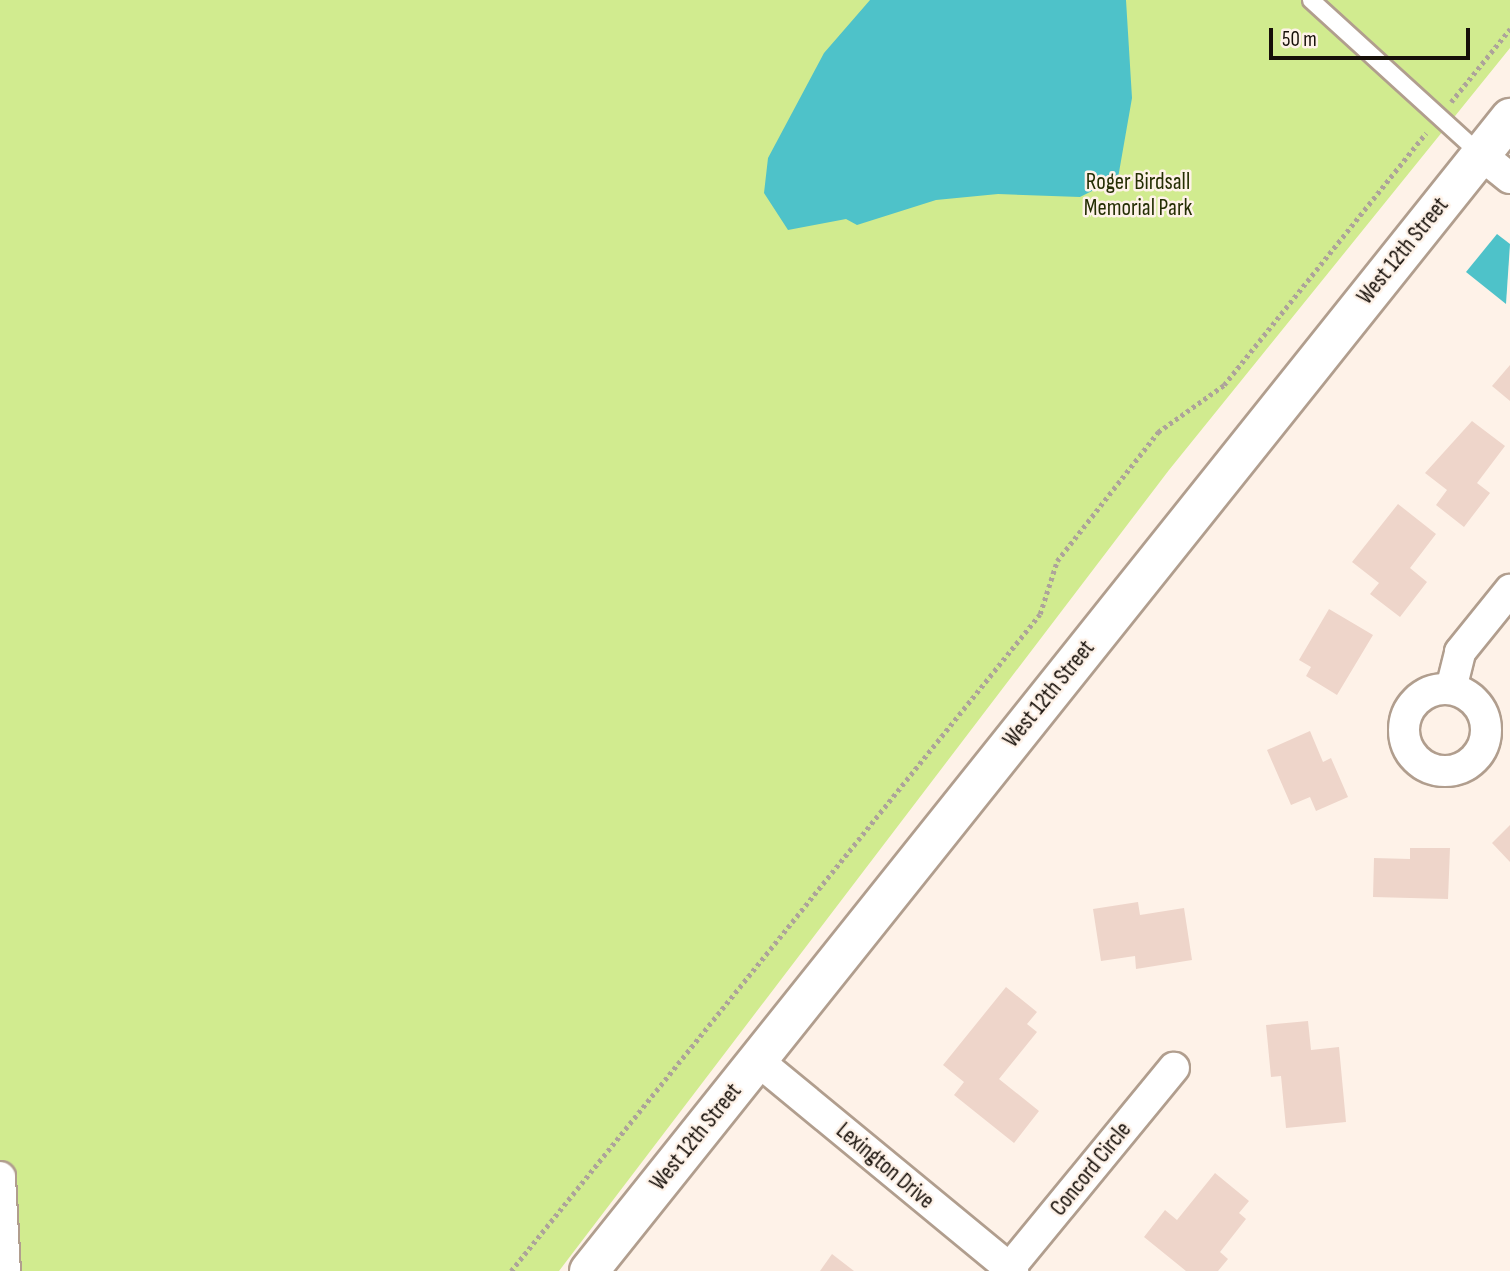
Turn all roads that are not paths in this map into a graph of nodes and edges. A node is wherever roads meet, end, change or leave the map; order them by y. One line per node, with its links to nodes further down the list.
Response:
1 (1311, 0): 3 (lane)
2 (1510, 118): 3 (main road, West 12th Street)
3 (1480, 154): 4 (street); 7 (main road, West 12th Street)
4 (1510, 178)
5 (1510, 590): 6 (street)
6 (1451, 689)
7 (757, 1060): 10 (street, Lexington Drive); 12 (main road, West 12th Street)
8 (1174, 1068): 10 (street, Concord Circle)
9 (0, 1177): 11 (street)
10 (1010, 1270)
11 (5, 1271)
12 (589, 1271)

